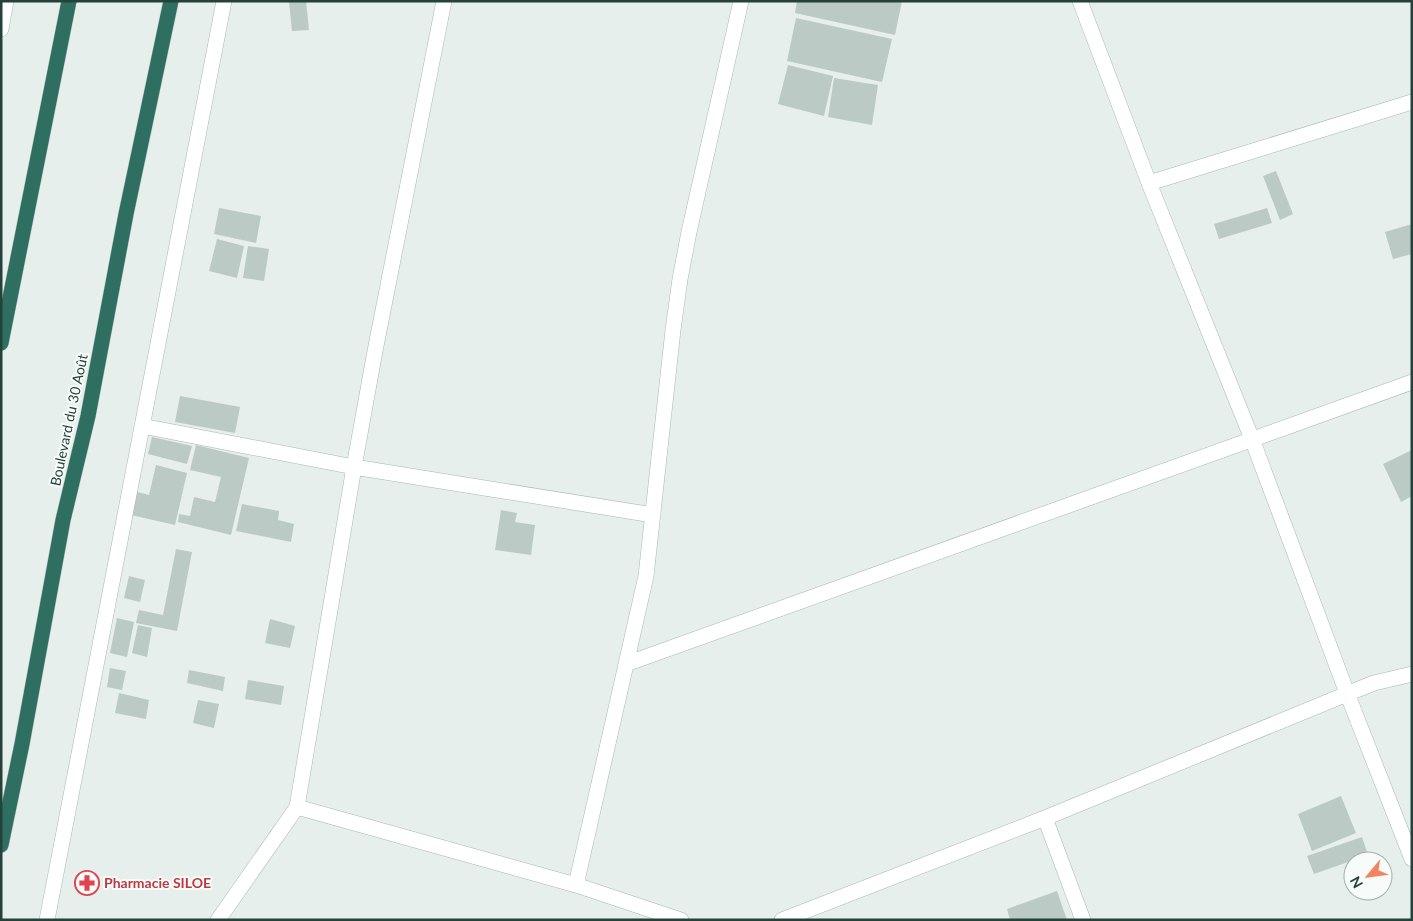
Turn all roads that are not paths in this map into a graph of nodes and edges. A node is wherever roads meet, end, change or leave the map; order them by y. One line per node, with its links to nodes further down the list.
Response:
1 (6, 1): 8 (street)
2 (70, 1): 11 (highway)
3 (171, 1): 22 (highway, Boulevard du 30 Août)
4 (224, 1): 13 (street)
5 (444, 1): 15 (street)
6 (741, 1): 16 (street)
7 (1080, 1): 10 (street)
8 (1, 29)
9 (1412, 102): 10 (street)
10 (1149, 183): 14 (street)
11 (1, 343)
12 (1412, 382): 14 (street)
13 (142, 426): 15 (street); 25 (street)
14 (1252, 439): 17 (street); 19 (street)
15 (354, 467): 16 (street); 20 (street)
16 (653, 515): 17 (street)
17 (626, 664): 24 (street)
18 (1412, 674): 19 (street)
19 (1347, 693): 21 (street); 23 (street)
20 (297, 807): 24 (street); 26 (street)
21 (1045, 818): 28 (street); 29 (street)
22 (1, 845)
23 (1412, 859)
24 (576, 885): 27 (street)
25 (47, 920)
26 (218, 920)
27 (681, 920)
28 (782, 920)
29 (1083, 920)

